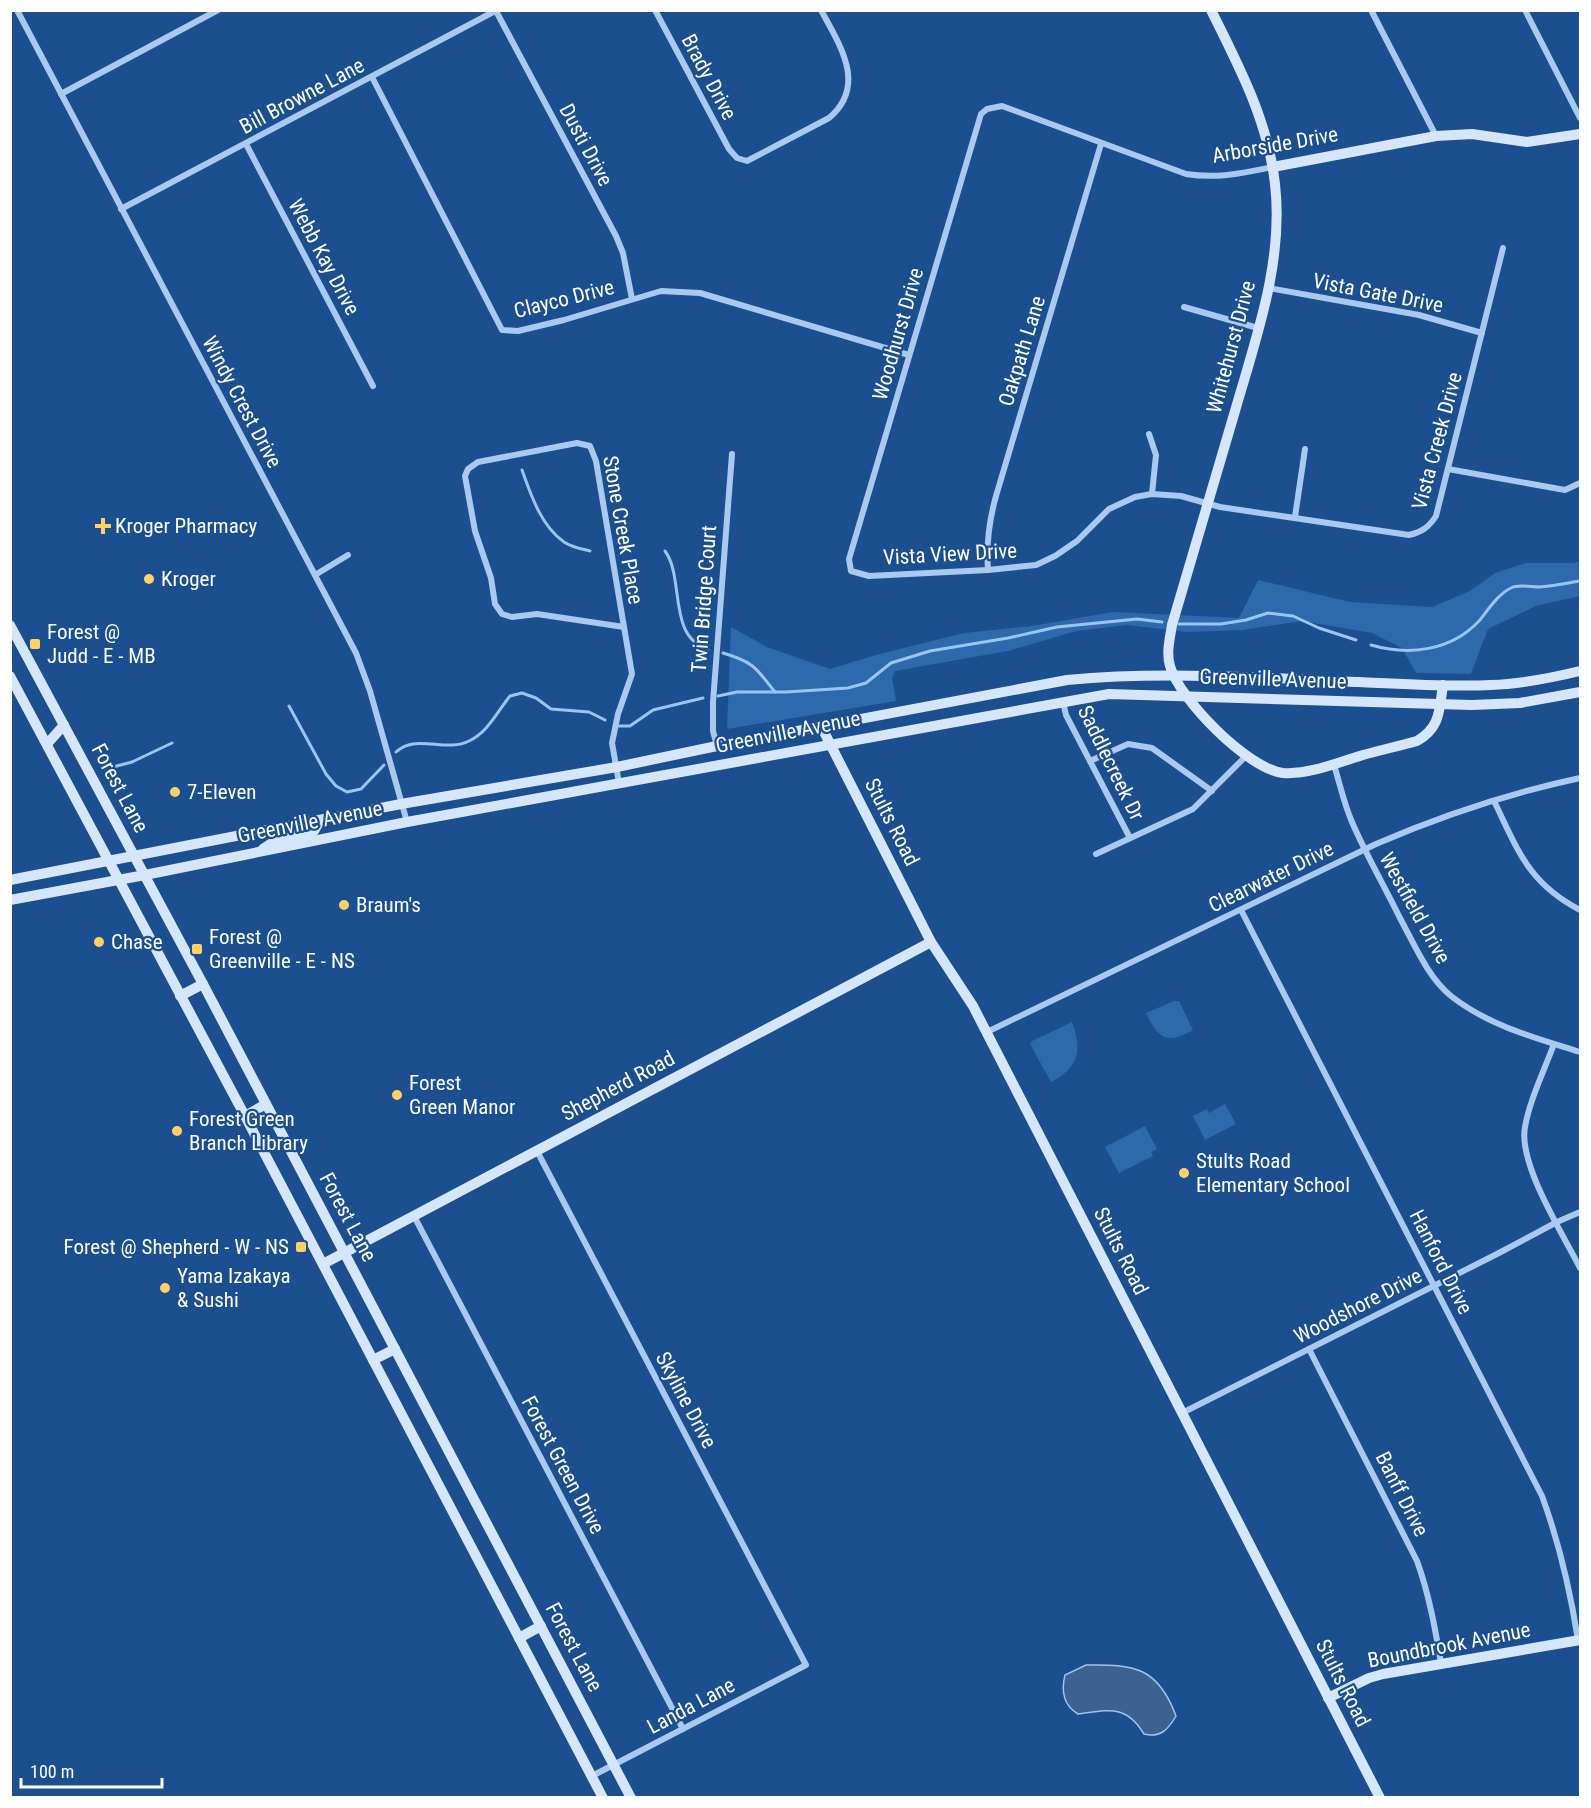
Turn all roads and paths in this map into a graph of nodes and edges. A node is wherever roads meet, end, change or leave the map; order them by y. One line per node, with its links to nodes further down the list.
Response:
1 (17, 10): 10 (street, Windy Crest Drive)
2 (218, 10): 10 (street)
3 (655, 10): 4 (street, Brady Drive)
4 (821, 10)
5 (1210, 10): 17 (main road, Whitehurst Drive)
6 (1371, 10): 14 (street)
7 (1525, 10): 12 (street)
8 (497, 11): 9 (street, Bill Browne Lane); 21 (street, Dusti Drive)
9 (372, 77): 15 (street, Bill Browne Lane); 21 (street, Clayco Drive)
10 (61, 94): 18 (street, Windy Crest Drive)
11 (987, 109): 16 (street, Arborside Drive); 25 (street, Woodhurst Drive)
12 (1581, 118)
13 (1581, 134): 14 (main road, Arborside Drive)
14 (1436, 136): 17 (main road, Arborside Drive)
15 (246, 144): 18 (street, Bill Browne Lane); 26 (street, Webb Kay Drive)
16 (1101, 144): 17 (street, Arborside Drive); 36 (street, Oakpath Lane)
17 (1273, 167): 20 (main road, Whitehurst Drive)
18 (121, 209): 38 (street, Windy Crest Drive)
19 (1503, 248): 24 (street, Vista Creek Drive)
20 (1269, 288): 23 (main road, Whitehurst Drive); 24 (street, Vista Gate Drive)
21 (632, 299): 25 (street, Clayco Drive)
22 (1184, 307): 23 (street)
23 (1258, 328): 33 (main road, Whitehurst Drive)
24 (1482, 333): 30 (street, Vista Creek Drive)
25 (909, 355): 37 (street, Woodhurst Drive)
26 (373, 386)
27 (1149, 434): 32 (street)
28 (1305, 449): 34 (street)
29 (732, 454): 53 (street, Twin Bridge Court)
30 (1448, 469): 31 (street); 34 (street, Vista Creek Drive)
31 (1581, 483)
32 (1152, 494): 33 (street, Vista View Drive); 36 (street, Vista View Drive)
33 (1208, 503): 34 (street, Vista Creek Drive); 42 (main road, Whitehurst Drive)
34 (1295, 517)
35 (348, 555): 38 (street)
36 (988, 570): 37 (street, Vista View Drive)
37 (851, 571)
38 (315, 575): 62 (street, Windy Crest Drive)
39 (10, 625): 49 (main road, Forest Lane)
40 (624, 627): 40 (street, Stone Creek Place); 57 (street, Stone Creek Place)
41 (1581, 671): 44 (main road, Greenville Avenue)
42 (1173, 674): 44 (main road, Greenville Avenue); 46 (main road, Whitehurst Drive); 50 (main road, Greenville Avenue)
43 (10, 676): 52 (main road, Forest Lane)
44 (1443, 686): 48 (main road, Whitehurst Drive)
45 (1581, 692): 48 (main road, Greenville Avenue)
46 (1185, 695): 47 (main road, Greenville Avenue); 48 (main road, Greenville Avenue); 54 (main road, Whitehurst Drive)
47 (1063, 701): 51 (main road, Greenville Avenue); 55 (street, Saddlecreek Dr)
48 (1440, 703): 56 (main road, Whitehurst Drive)
49 (64, 725): 52 (main road); 69 (main road, Forest Lane)
50 (821, 726): 51 (main road, Stults Road); 53 (main road, Greenville Avenue)
51 (831, 743): 59 (main road, Greenville Avenue); 77 (main road, Stults Road)
52 (47, 744): 70 (main road, Forest Lane)
53 (717, 746): 57 (main road, Greenville Avenue)
54 (1247, 755): 56 (main road, Whitehurst Drive); 60 (street)
55 (1090, 761): 60 (street); 65 (street, Saddlecreek Dr)
56 (1334, 765): 66 (street, Westfield Drive)
57 (617, 767): 59 (street, Stone Creek Place); 62 (main road, Greenville Avenue)
58 (1581, 778): 61 (street, Clearwater Drive)
59 (619, 783): 64 (main road, Greenville Avenue)
60 (1212, 791): 65 (street)
61 (1494, 801): 66 (street, Clearwater Drive); 76 (street)
62 (401, 804): 63 (main road, Greenville Avenue); 64 (street, Windy Crest Drive)
63 (320, 819): 67 (main road); 69 (main road, Greenville Avenue)
64 (407, 822): 67 (main road, Greenville Avenue)
65 (1130, 838): 68 (street)
66 (1365, 849): 75 (street, Clearwater Drive); 81 (street, Westfield Drive)
67 (261, 852): 71 (main road, Greenville Avenue)
68 (1096, 854)
69 (135, 856): 70 (main road, Greenville Avenue); 71 (main road, Forest Lane)
70 (109, 862): 72 (main road, Greenville Avenue); 73 (main road, Forest Lane)
71 (145, 875): 73 (main road, Greenville Avenue); 78 (main road, Forest Lane)
72 (10, 880)
73 (119, 880): 74 (main road, Greenville Avenue); 79 (main road, Forest Lane)
74 (10, 900)
75 (1241, 910): 80 (street, Clearwater Drive); 92 (street, Hanford Drive)
76 (1581, 910)
77 (931, 942): 80 (main road, Stults Road); 85 (main road, Shepherd Road)
78 (203, 984): 79 (main road); 83 (main road, Forest Lane)
79 (180, 996): 84 (main road, Forest Lane)
80 (987, 1032): 96 (main road, Stults Road)
81 (1554, 1044): 82 (street, Westfield Drive); 88 (street)
82 (1581, 1052)
83 (266, 1104): 84 (main road); 89 (main road, Forest Lane)
84 (245, 1116): 90 (main road, Forest Lane)
85 (537, 1151): 87 (main road, Shepherd Road); 101 (street, Skyline Drive)
86 (1581, 1212): 88 (street, Woodshore Drive)
87 (414, 1216): 89 (main road, Shepherd Road); 103 (street, Forest Green Drive)
88 (1557, 1222): 91 (street); 92 (street, Woodshore Drive)
89 (344, 1253): 90 (main road, Shepherd Road); 93 (main road, Forest Lane)
90 (323, 1264): 95 (main road, Forest Lane)
91 (1581, 1268)
92 (1435, 1285): 94 (street, Woodshore Drive); 99 (street, Hanford Drive)
93 (395, 1349): 95 (main road); 97 (main road, Forest Lane)
94 (1309, 1349): 96 (street, Woodshore Drive); 100 (street, Banff Drive)
95 (373, 1360): 98 (main road, Forest Lane)
96 (1182, 1413): 102 (main road, Stults Road)
97 (541, 1626): 98 (main road); 104 (main road, Forest Lane)
98 (519, 1638): 105 (main road, Forest Lane)
99 (1580, 1640): 100 (main road, Boundbrook Avenue)
100 (1441, 1663): 102 (main road, Boundbrook Avenue)
101 (806, 1665): 103 (street, Landa Lane)
102 (1328, 1698): 108 (main road, Stults Road)
103 (683, 1729): 104 (street, Landa Lane)
104 (614, 1765): 105 (street, Landa Lane); 107 (main road, Forest Lane)
105 (592, 1776): 106 (main road, Forest Lane)
106 (603, 1797)
107 (631, 1797)
108 (1380, 1797)

